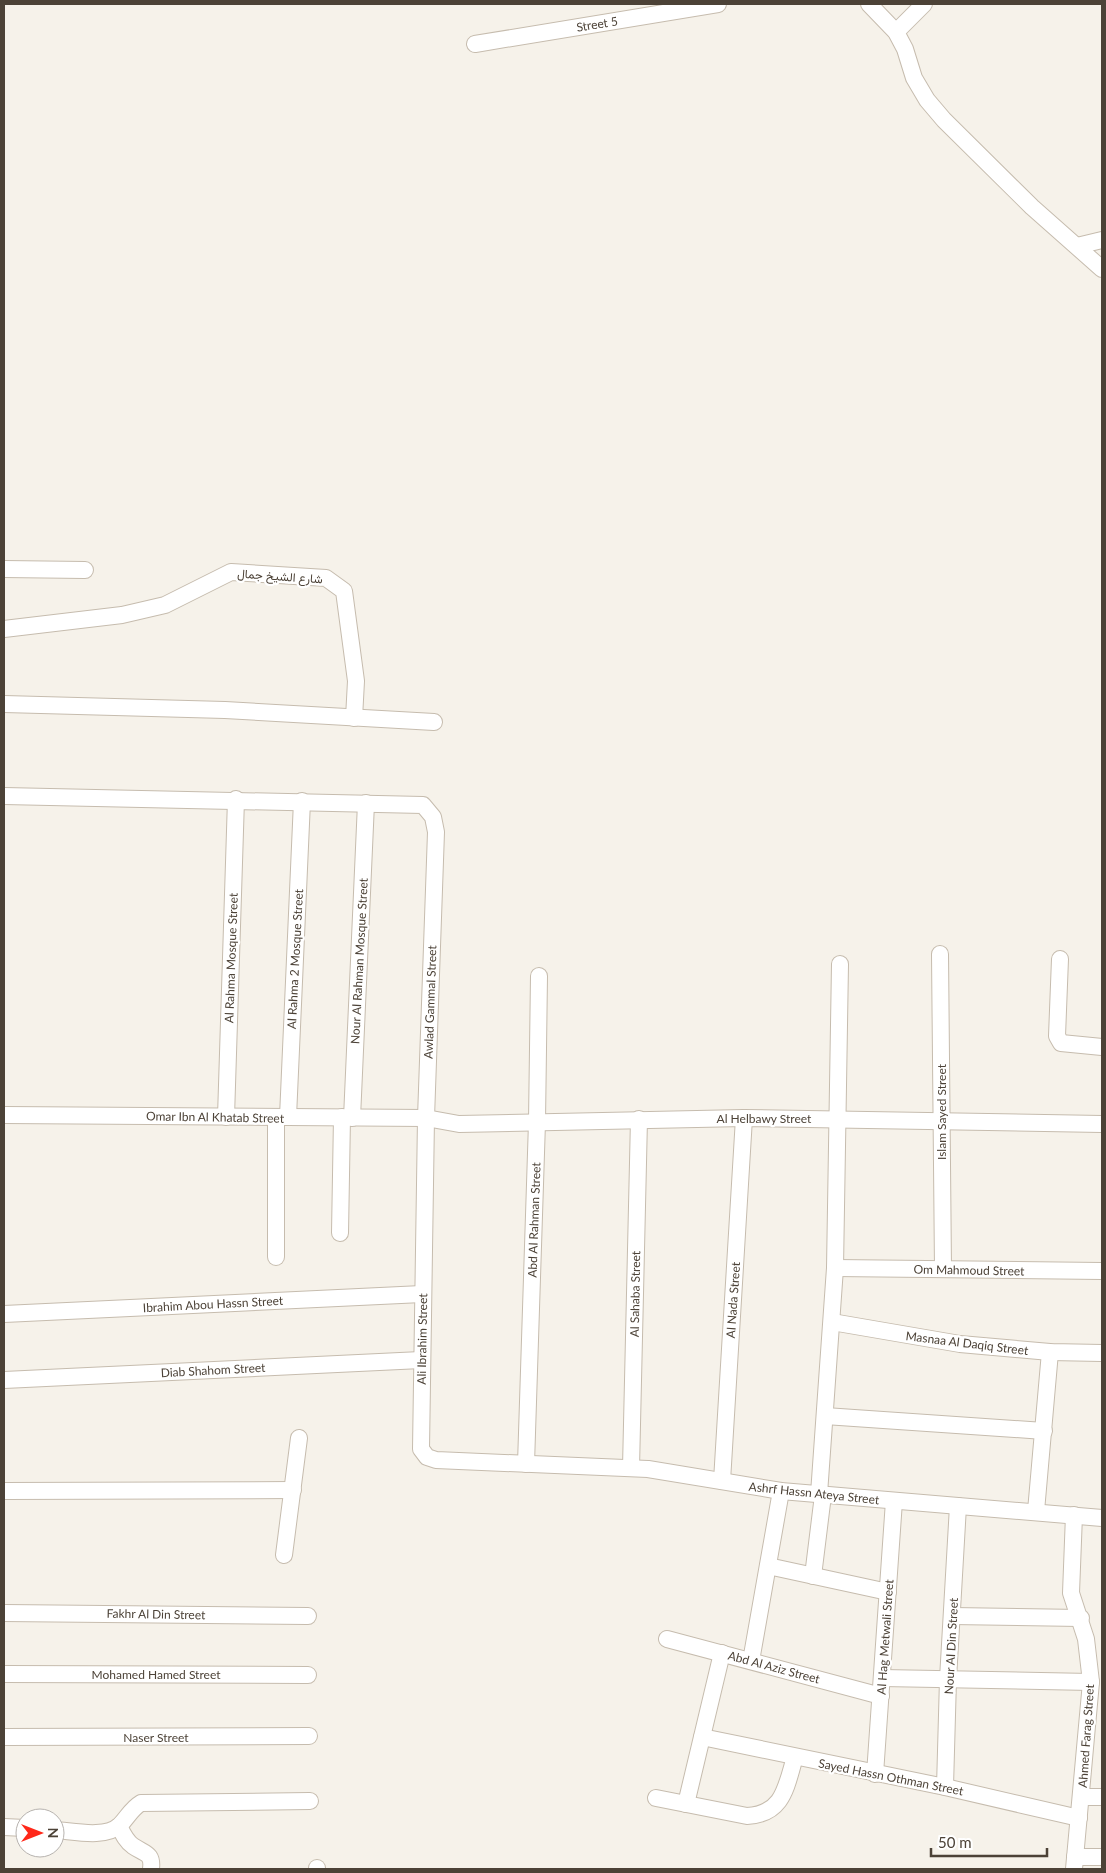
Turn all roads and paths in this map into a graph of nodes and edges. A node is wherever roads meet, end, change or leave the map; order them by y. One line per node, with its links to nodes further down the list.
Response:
1 (718, 4): 5 (street, Street 5)
2 (869, 4): 4 (street)
3 (924, 4): 4 (street)
4 (896, 32): 7 (street)
5 (475, 44)
6 (1102, 240): 7 (street)
7 (1077, 246): 8 (street)
8 (1102, 269)
9 (4, 569): 10 (street)
10 (85, 570)
11 (4, 629): 13 (street, شارع الشيخ جمال)
12 (4, 704): 13 (street)
13 (354, 718): 14 (street)
14 (434, 722)
15 (4, 796): 16 (street, Awlad Gammal Street)
16 (236, 799): 17 (street, Awlad Gammal Street); 25 (street, Al Rahma Mosque Street)
17 (302, 801): 18 (street, Awlad Gammal Street); 26 (street, Al Rahma 2 Mosque Street)
18 (366, 803): 27 (street, Nour Al Rahman Mosque Street); 28 (street, Awlad Gammal Street)
19 (940, 954): 32 (street, Islam Sayed Street)
20 (1060, 959): 23 (street)
21 (840, 964): 30 (street)
22 (539, 976): 33 (street, Abd Al Rahman Street)
23 (1102, 1047)
24 (4, 1115): 25 (street, Omar Ibn Al Khatab Street)
25 (226, 1117): 26 (street, Omar Ibn Al Khatab Street)
26 (282, 1117): 27 (street, Omar Ibn Al Khatab Street); 36 (street, Al Rahma 2 Mosque Street)
27 (347, 1118): 28 (street, Omar Ibn Al Khatab Street); 35 (street, Nour Al Rahman Mosque Street)
28 (426, 1118): 33 (street, Al Helbawy Street); 40 (street, Ali Ibrahim Street)
29 (744, 1118): 30 (street, Al Helbawy Street); 31 (street, Al Helbawy Street); 52 (street, Al Nada Street)
30 (839, 1118): 32 (street, Al Helbawy Street); 37 (street)
31 (639, 1119): 33 (street, Al Helbawy Street); 51 (street, Al Sahaba Street)
32 (942, 1120): 34 (street, Al Helbawy Street); 38 (street, Islam Sayed Street)
33 (537, 1122): 50 (street, Abd Al Rahman Street)
34 (1102, 1124)
35 (340, 1233)
36 (276, 1257)
37 (835, 1268): 38 (street, Om Mahmoud Street); 42 (street)
38 (942, 1269): 39 (street, Om Mahmoud Street)
39 (1102, 1271)
40 (422, 1294): 41 (street, Ibrahim Abou Hassn Street); 45 (street, Ali Ibrahim Street)
41 (4, 1314)
42 (832, 1322): 43 (street, Masnaa Al Daqiq Street); 47 (street)
43 (1050, 1352): 44 (street, Masnaa Al Daqiq Street); 48 (street)
44 (1102, 1353)
45 (421, 1360): 46 (street, Diab Shahom Street); 50 (street, Ali Ibrahim Street)
46 (4, 1380)
47 (825, 1416): 48 (street); 56 (street)
48 (1044, 1431): 59 (street)
49 (299, 1438): 53 (street)
50 (526, 1464): 51 (street, Ashrf Hassn Ateya Street)
51 (631, 1468): 52 (street, Ashrf Hassn Ateya Street)
52 (722, 1481): 55 (street, Ashrf Hassn Ateya Street)
53 (292, 1490): 54 (street); 62 (street)
54 (4, 1491)
55 (781, 1491): 56 (street, Ashrf Hassn Ateya Street); 63 (street)
56 (821, 1495): 57 (street, Ashrf Hassn Ateya Street); 64 (street)
57 (894, 1501): 58 (street, Ashrf Hassn Ateya Street); 65 (street, Al Hag Metwali Street)
58 (958, 1506): 59 (street, Ashrf Hassn Ateya Street); 68 (street, Nour Al Din Street)
59 (1036, 1511): 60 (street, Ashrf Hassn Ateya Street)
60 (1074, 1515): 61 (street, Ashrf Hassn Ateya Street); 69 (street, Ahmed Farag Street)
61 (1102, 1518)
62 (284, 1555)
63 (768, 1566): 64 (street); 72 (street)
64 (813, 1576): 65 (street)
65 (888, 1592): 75 (street, Al Hag Metwali Street)
66 (4, 1613): 67 (street, Fakhr Al Din Street)
67 (308, 1616)
68 (952, 1616): 69 (street); 76 (street, Nour Al Din Street)
69 (1081, 1618): 77 (street, Ahmed Farag Street)
70 (667, 1639): 71 (street, Abd Al Aziz Street)
71 (722, 1653): 72 (street, Abd Al Aziz Street); 82 (street)
72 (750, 1661): 78 (street, Abd Al Aziz Street)
73 (4, 1674): 74 (street, Mohamed Hamed Street)
74 (308, 1675)
75 (882, 1678): 76 (street); 78 (street, Al Hag Metwali Street)
76 (948, 1679): 77 (street); 85 (street, Nour Al Din Street)
77 (1091, 1682): 79 (street, Ahmed Farag Street)
78 (881, 1696): 84 (street, Al Hag Metwali Street)
79 (1095, 1731): 86 (street, Ahmed Farag Street)
80 (309, 1736): 81 (street, Naser Street)
81 (4, 1737)
82 (702, 1737): 83 (street, Sayed Hassn Othman Street); 90 (street)
83 (795, 1757): 84 (street, Sayed Hassn Othman Street); 90 (street)
84 (874, 1774): 85 (street, Sayed Hassn Othman Street)
85 (945, 1787): 91 (street, Sayed Hassn Othman Street)
86 (1081, 1797): 87 (street); 91 (street, Ahmed Farag Street)
87 (1102, 1797)
88 (656, 1798): 90 (street)
89 (310, 1800): 92 (street)
90 (686, 1804)
91 (1079, 1818): 95 (street, Ahmed Farag Street)
92 (119, 1826): 93 (street); 96 (street)
93 (65, 1830)
94 (1102, 1857): 95 (street)
95 (1075, 1863)
96 (151, 1869)

